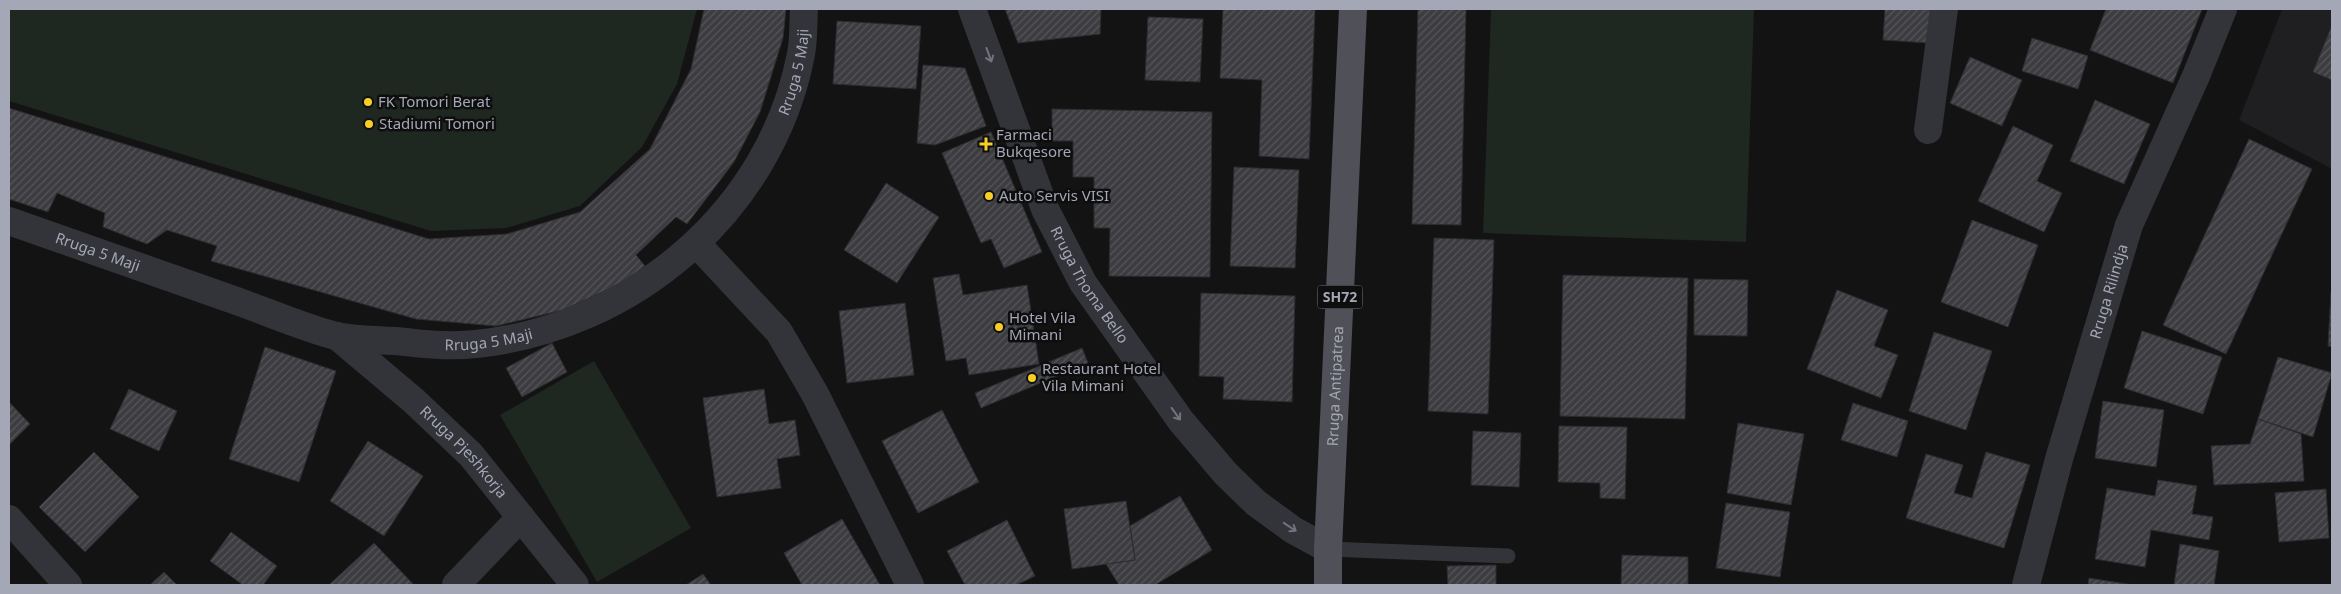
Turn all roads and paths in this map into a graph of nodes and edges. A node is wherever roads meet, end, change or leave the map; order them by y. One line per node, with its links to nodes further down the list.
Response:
1 (804, 9): 8 (street, Rruga 5 Maji)
2 (972, 9): 12 (street, Rruga Thoma Bello, one-way to 12)
3 (1353, 9): 12 (main road, Rruga Antipatrea / SH72)
4 (1944, 9): 6 (street)
5 (2223, 9): 19 (street, Rruga Rilindja)
6 (1928, 130)
7 (9, 222): 9 (street, Rruga 5 Maji)
8 (696, 243): 9 (street, Rruga 5 Maji); 17 (street)
9 (337, 336): 10 (street, Rruga Pjeshkorja)
10 (521, 517): 15 (street); 16 (street, Rruga Pjeshkorja)
11 (9, 519): 14 (street)
12 (1328, 549): 13 (lane); 18 (main road, Rruga Antipatrea / SH72)
13 (1508, 556)
14 (68, 585)
15 (456, 585)
16 (575, 585)
17 (910, 585)
18 (1328, 585)
19 (2026, 585)

